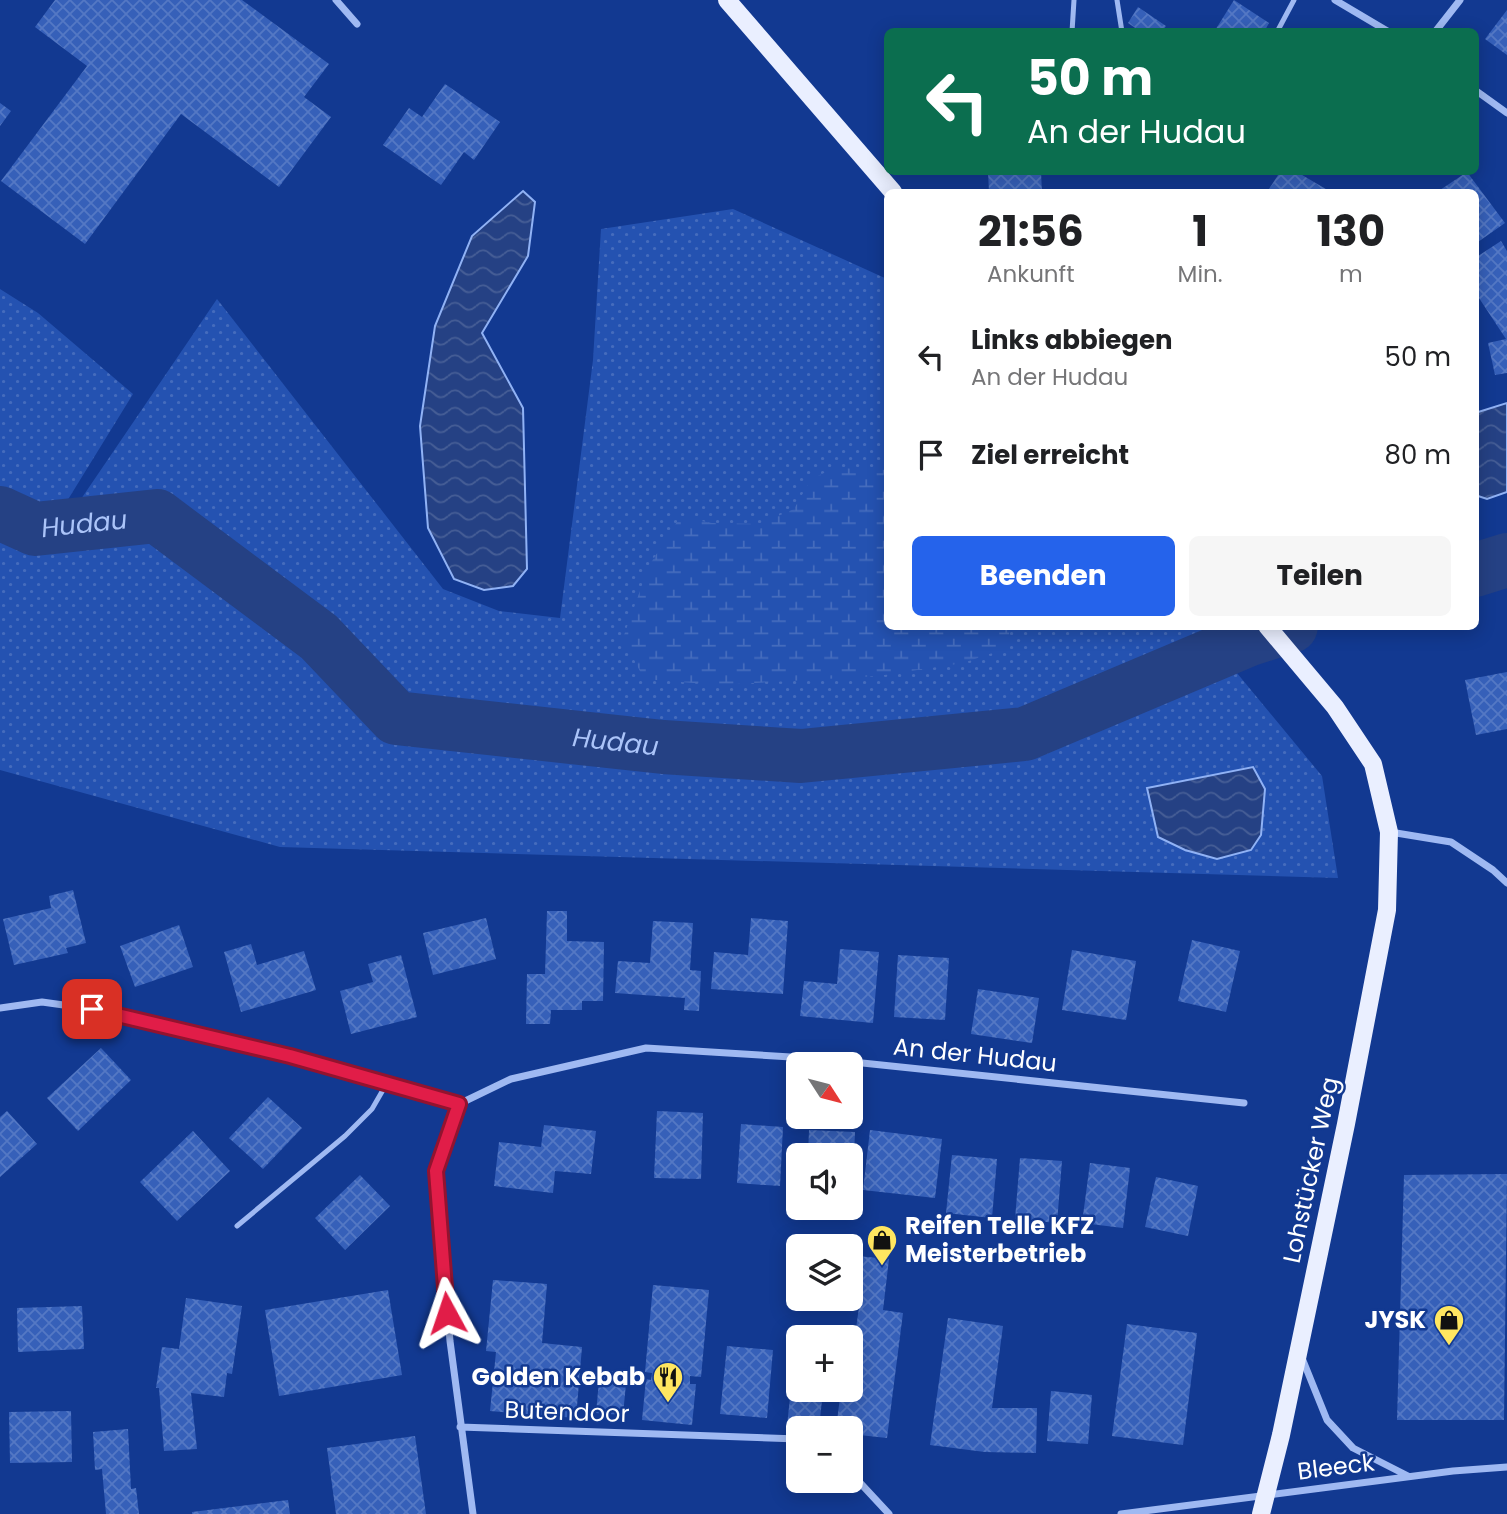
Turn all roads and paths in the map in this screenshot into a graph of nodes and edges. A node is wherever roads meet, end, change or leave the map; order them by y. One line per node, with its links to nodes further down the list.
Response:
1 (336, 0): 8 (street)
2 (727, 0): 16 (main road)
3 (1074, 0): 9 (lane)
4 (1117, 0): 10 (lane)
5 (1294, 0): 11 (lane)
6 (1335, 0): 12 (street)
7 (1460, 0): 13 (street)
8 (357, 24)
9 (1072, 28)
10 (1121, 28)
11 (1279, 28)
12 (1382, 28)
13 (1437, 28)
14 (1479, 93): 15 (street)
15 (1507, 113)
16 (889, 189)
17 (1270, 630): 18 (main road, Lohstücker Weg)
18 (1389, 832): 19 (street); 25 (main road, Lohstücker Weg)
19 (1507, 883)
20 (0, 1008): 21 (street)
21 (387, 1083): 23 (street); 24 (lane)
22 (1244, 1103): 23 (street, An der Hudau)
23 (459, 1104): 26 (street)
24 (237, 1226)
25 (1299, 1350): 29 (street, Bleeck); 31 (main road, Lohstücker Weg)
26 (460, 1427): 27 (street, Butendoor); 32 (street)
27 (786, 1439)
28 (1507, 1467): 29 (street, Bleeck)
29 (1408, 1477): 31 (street, Bleeck)
30 (863, 1486): 33 (street)
31 (1268, 1494): 35 (street); 36 (main road, Lohstücker Weg)
32 (473, 1514)
33 (889, 1514)
34 (1121, 1514): 35 (street)
35 (1128, 1514)
36 (1261, 1514)

